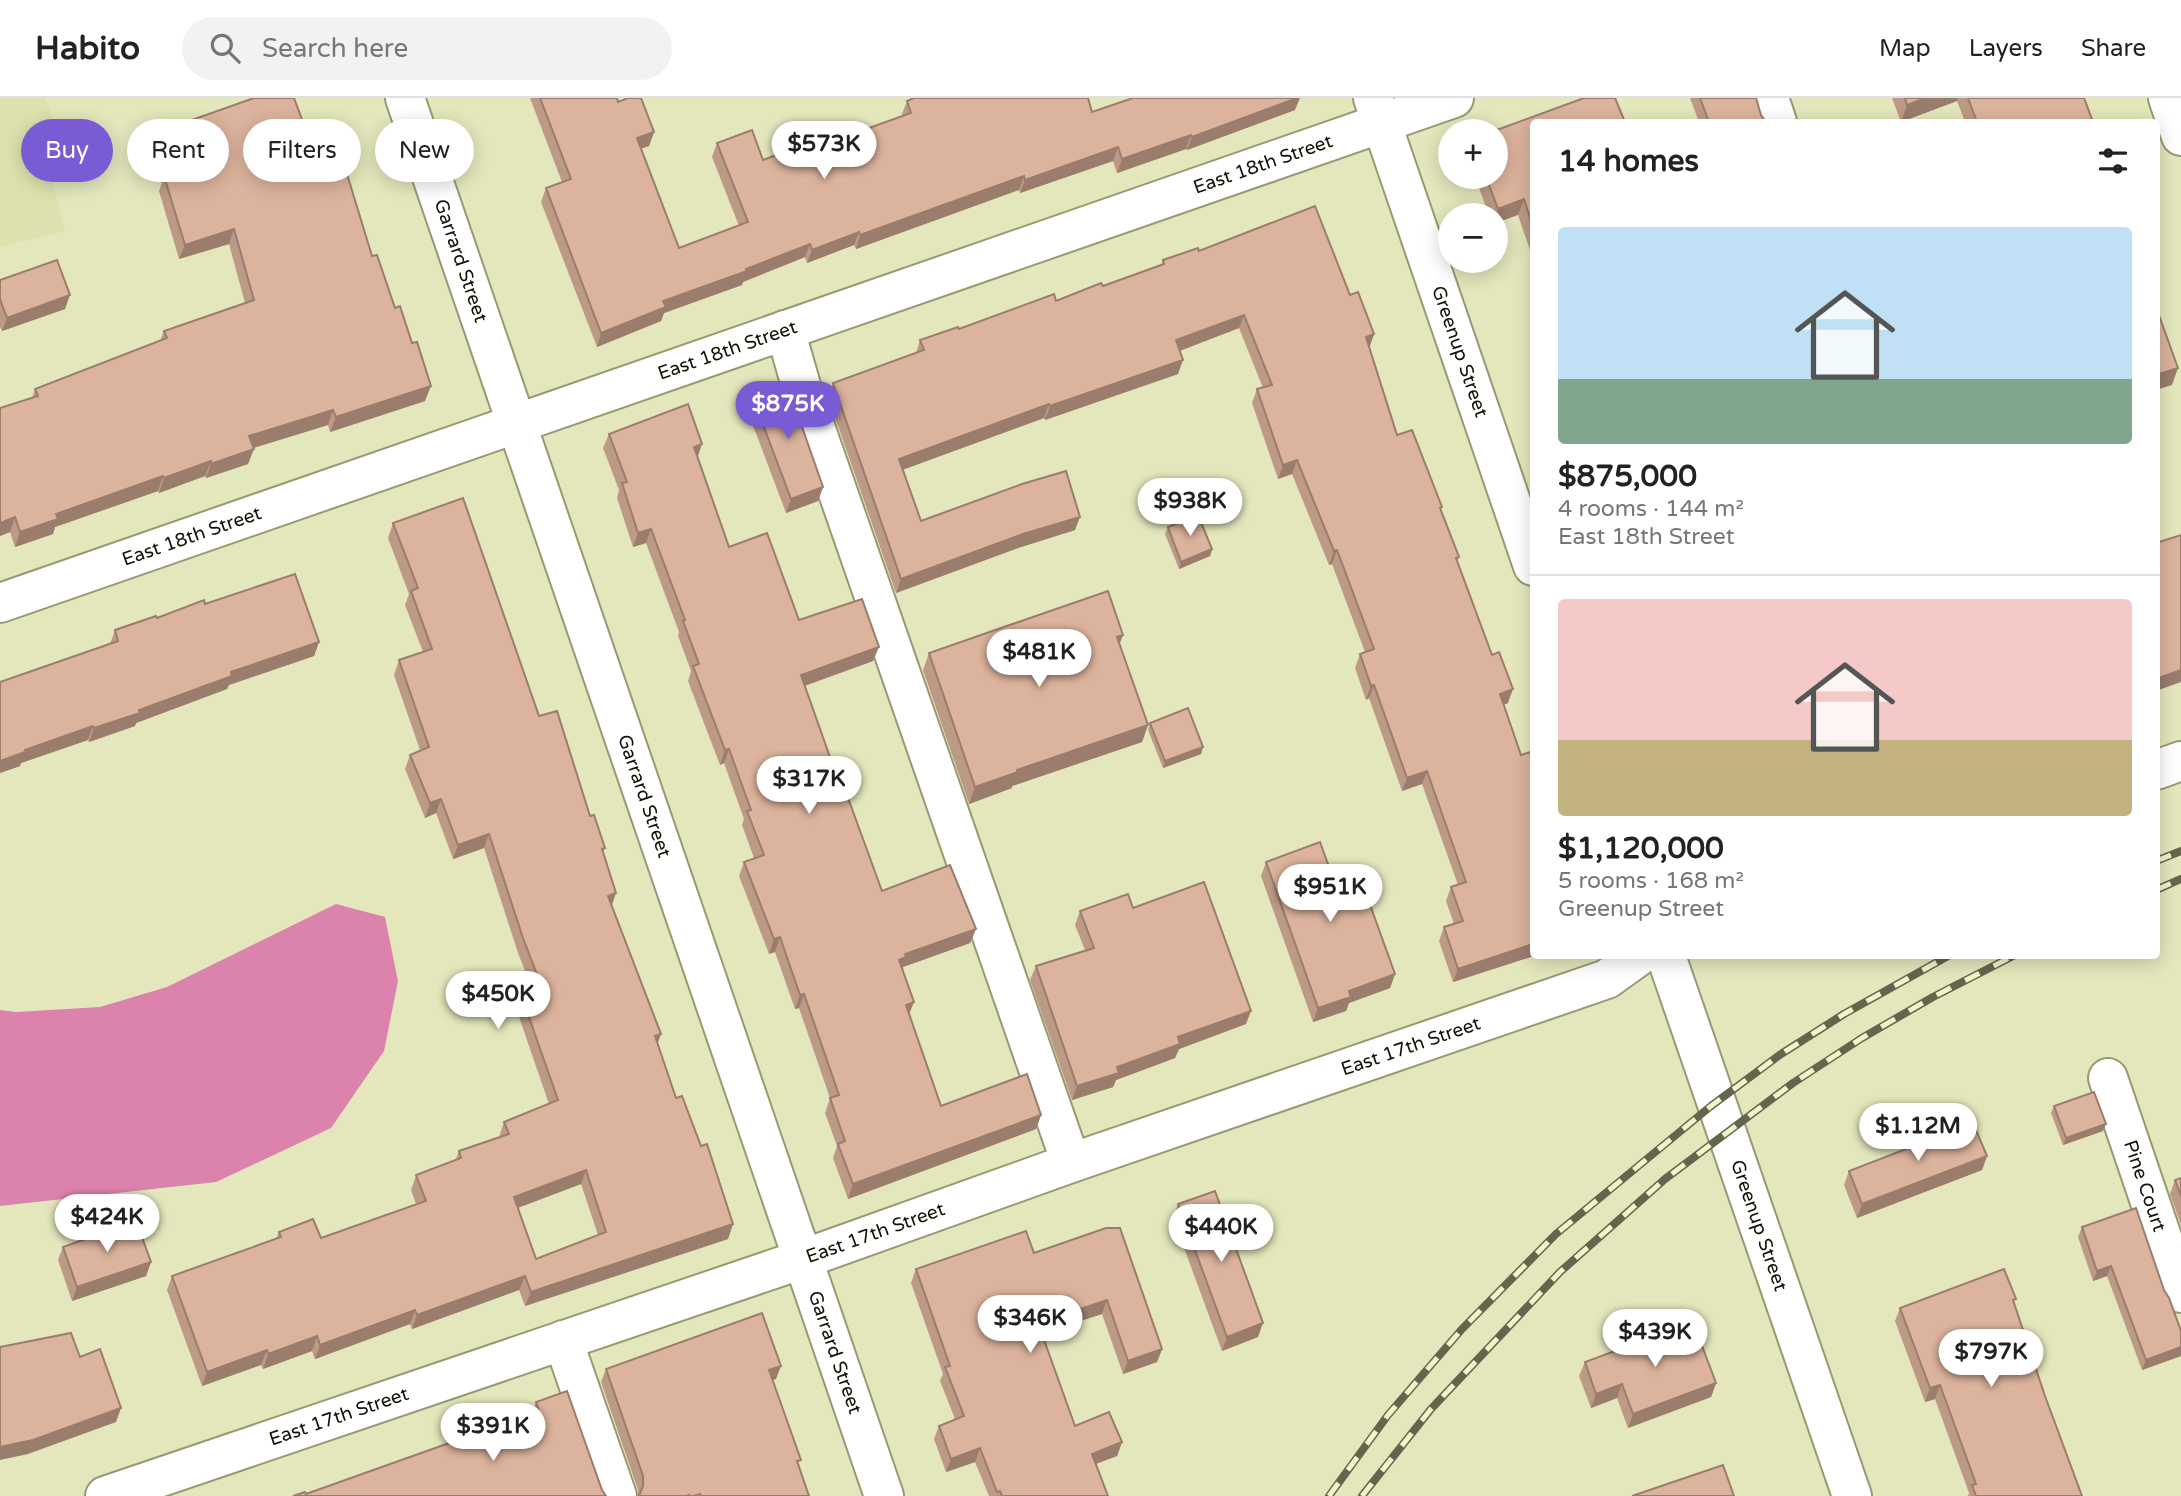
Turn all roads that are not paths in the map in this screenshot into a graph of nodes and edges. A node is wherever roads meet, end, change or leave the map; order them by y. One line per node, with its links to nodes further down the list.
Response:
1 (404, 98): 9 (street, Garrard Street)
2 (1454, 98): 5 (street, East 18th Street)
3 (1769, 98): 6 (street)
4 (2168, 98): 7 (street)
5 (1377, 110): 8 (street, East 18th Street); 10 (street, Greenup Street)
6 (1776, 119)
7 (2181, 136)
8 (785, 330): 9 (street, East 18th Street); 17 (street)
9 (516, 423): 11 (street, East 18th Street); 18 (street, Garrard Street)
10 (1530, 557)
11 (0, 603)
12 (2181, 761): 13 (street)
13 (2160, 769)
14 (1635, 959): 17 (street, East 17th Street)
15 (1667, 959): 24 (street, Greenup Street)
16 (2108, 1077): 19 (street, Pine Court)
17 (1071, 1163): 18 (street, East 17th Street)
18 (803, 1259): 20 (street, East 17th Street); 23 (street, Garrard Street)
19 (2181, 1293)
20 (563, 1340): 21 (street, East 17th Street); 22 (street)
21 (105, 1496)
22 (617, 1496)
23 (884, 1496)
24 (1852, 1496)

